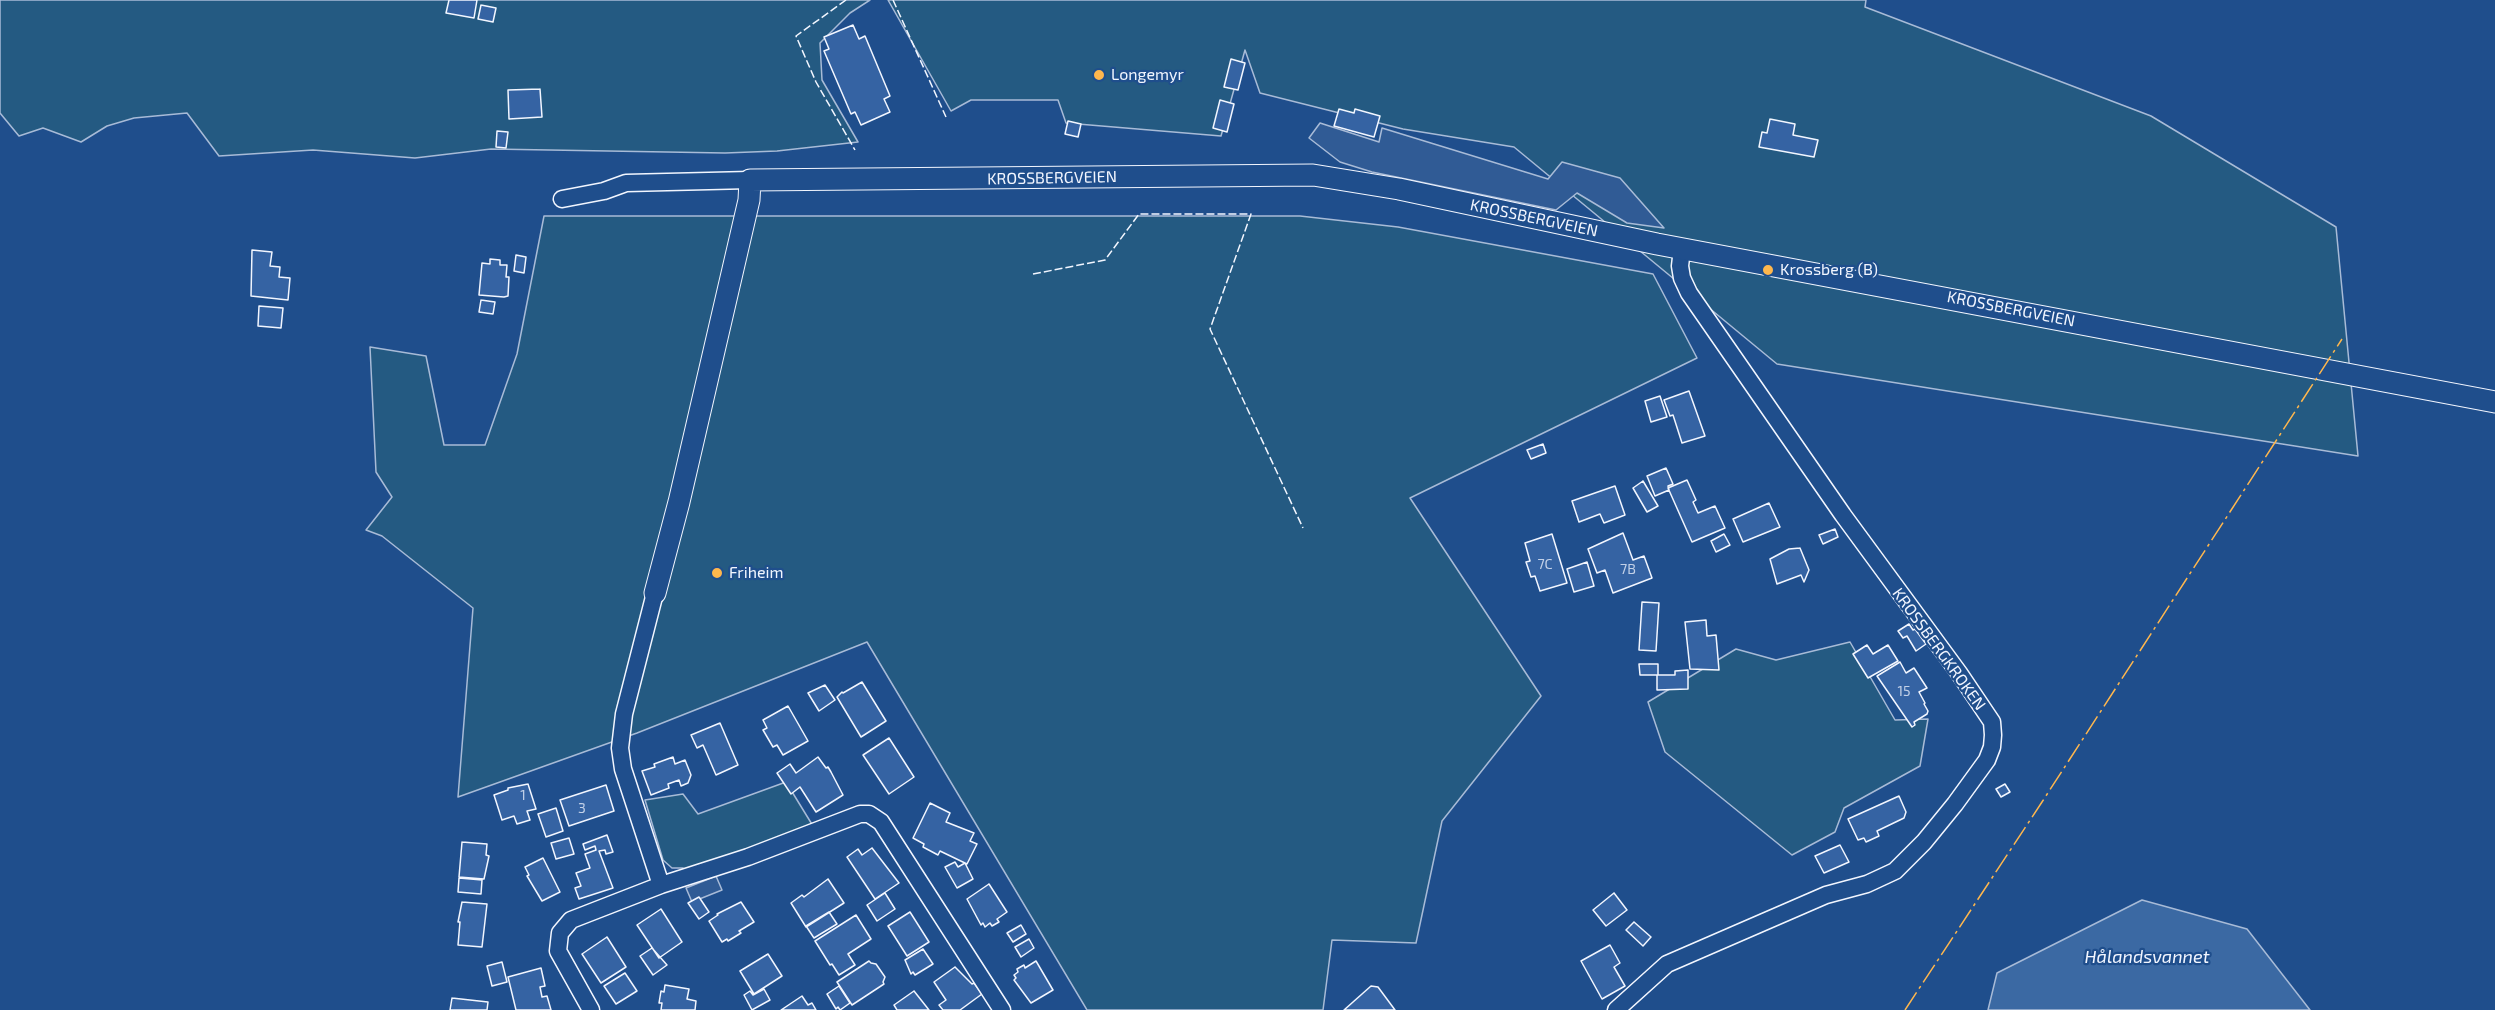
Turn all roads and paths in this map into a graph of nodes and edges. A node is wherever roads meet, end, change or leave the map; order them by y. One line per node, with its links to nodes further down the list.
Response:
1 (750, 180): 2 (street, KROSSBERGVEIEN); 3 (street, KROSSBERGVEIEN); 5 (street)
2 (562, 199)
3 (1682, 249): 4 (street, KROSSBERGVEIEN); 9 (street, KROSSBERGKROKEN)
4 (2495, 402)
5 (655, 593): 6 (street)
6 (661, 885): 7 (street); 8 (street)
7 (591, 1010)
8 (1002, 1010)
9 (1616, 1010)

